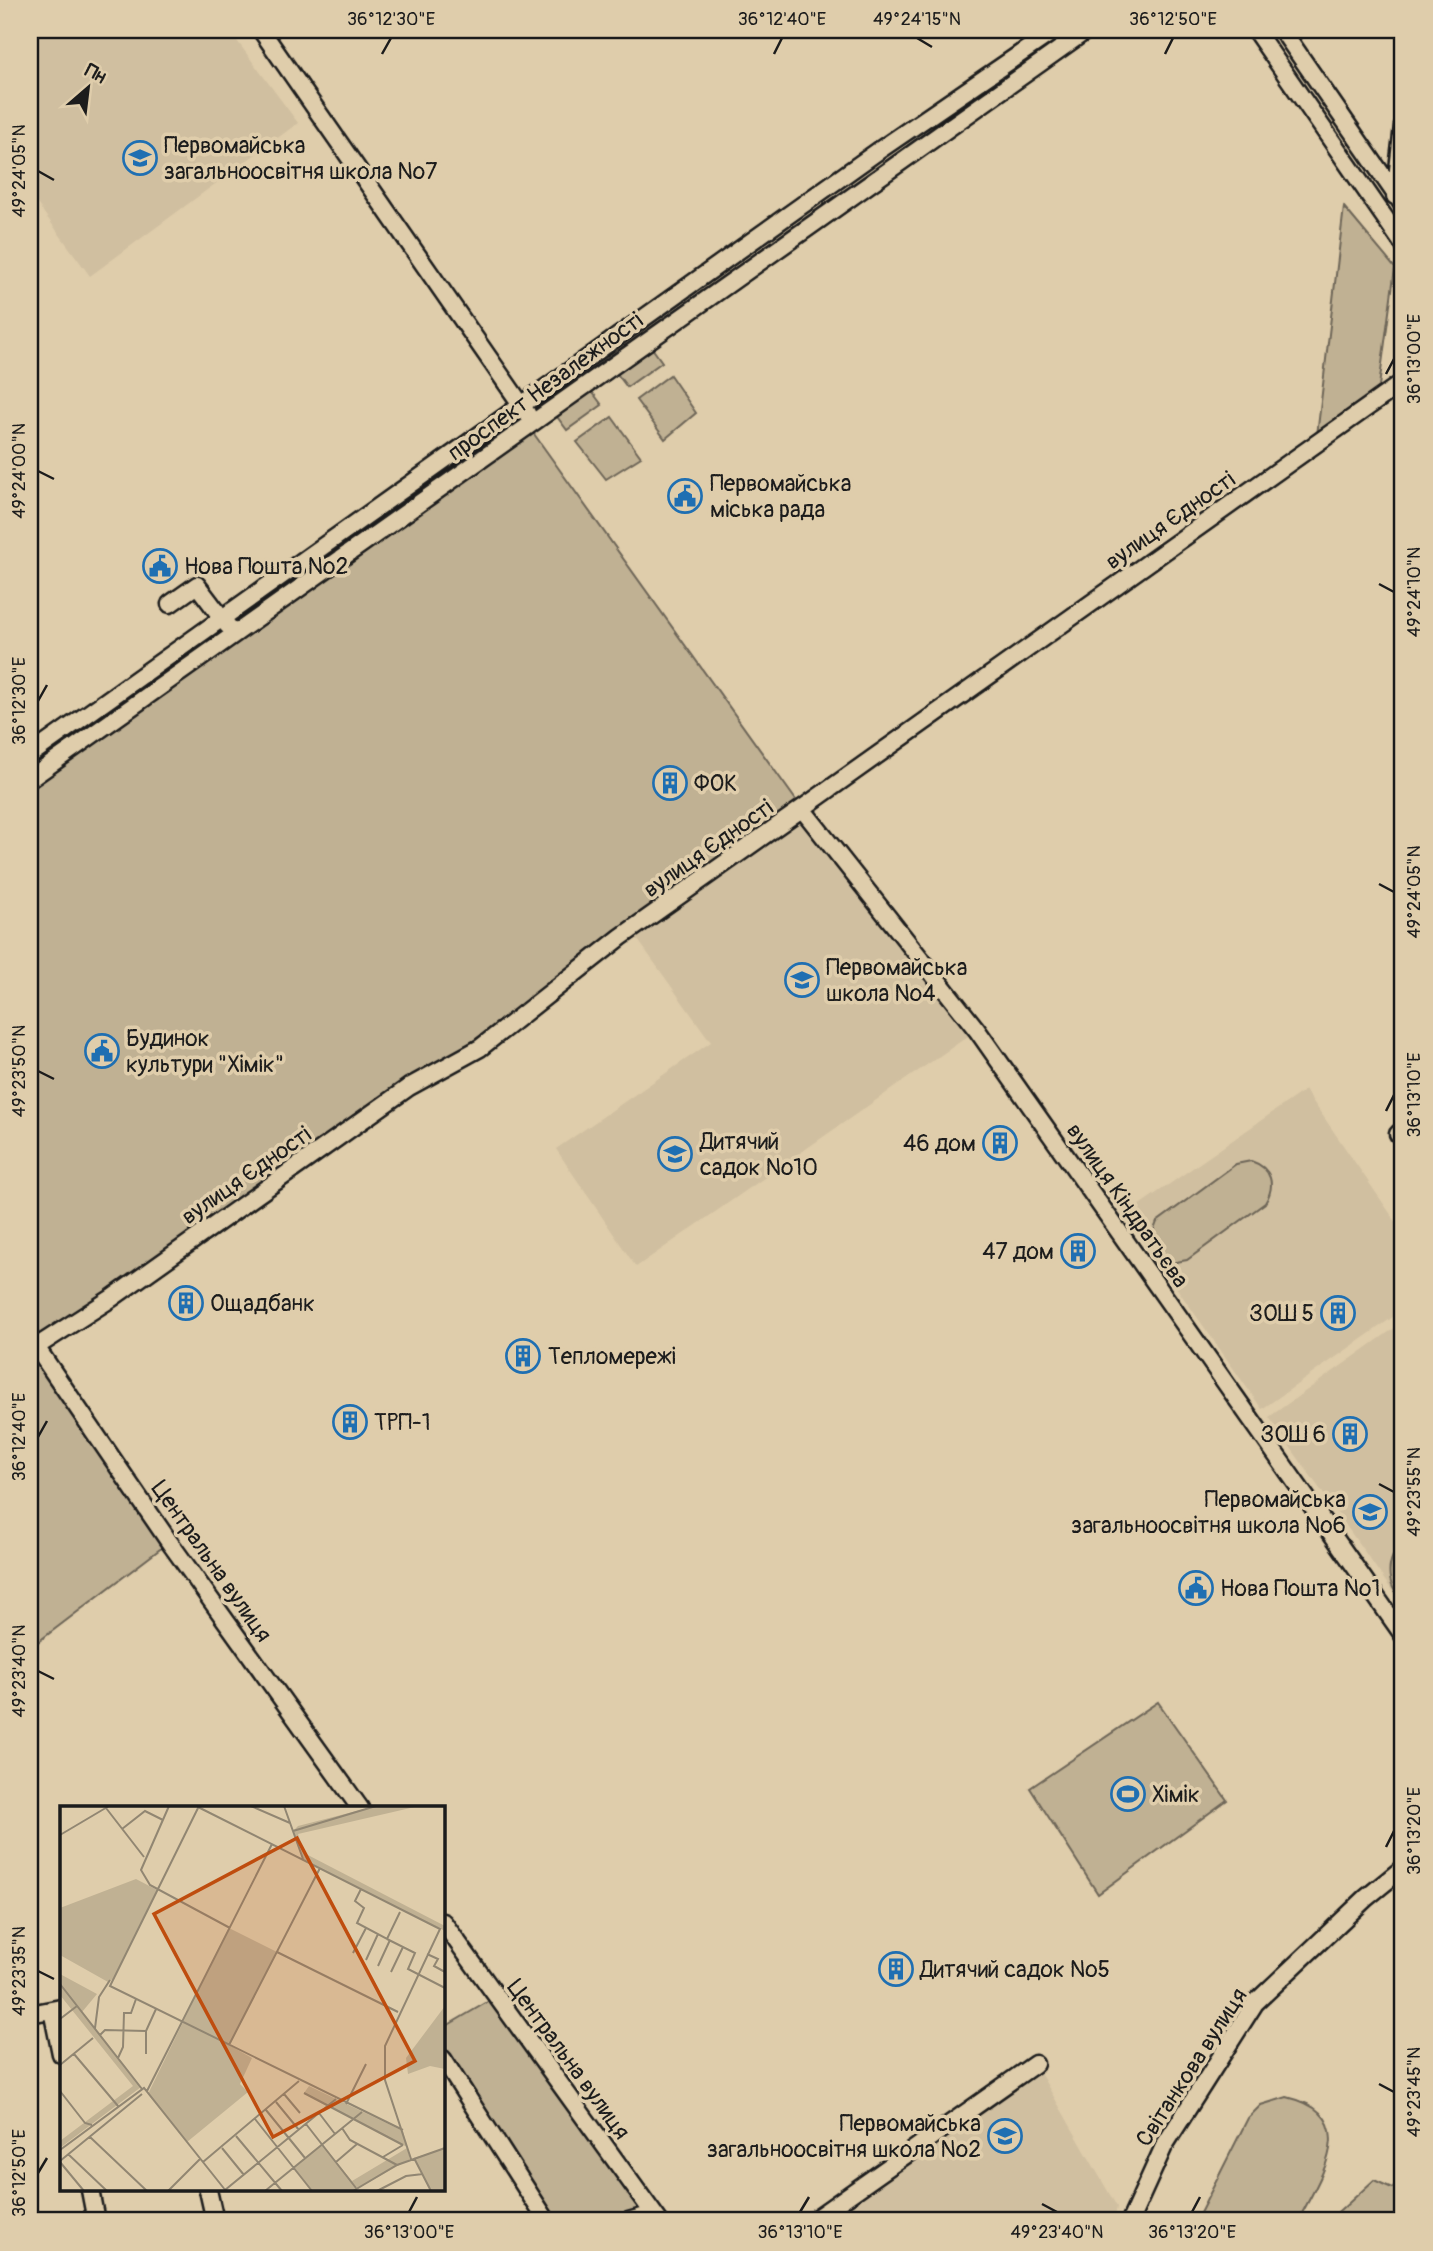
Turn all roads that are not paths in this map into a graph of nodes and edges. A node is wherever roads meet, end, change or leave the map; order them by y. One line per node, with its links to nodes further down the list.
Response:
1 (261, 30): 13 (street)
2 (1055, 30): 6 (street, проспект Незалежності)
3 (1087, 30): 7 (street, проспект Незалежності)
4 (1255, 30): 10 (street)
5 (1282, 30): 9 (street)
6 (971, 89): 7 (street); 13 (street, проспект Незалежності)
7 (981, 102): 14 (street, проспект Незалежності)
8 (1403, 126): 9 (street)
9 (1400, 200): 10 (street)
10 (1380, 211): 11 (street)
11 (1403, 244)
12 (1403, 382): 20 (street, вулиця Єдності)
13 (522, 406): 14 (street); 16 (street, проспект Незалежності)
14 (531, 425): 17 (street, проспект Незалежності)
15 (170, 604): 16 (street)
16 (223, 618): 17 (street); 18 (street, проспект Незалежності)
17 (234, 633): 19 (street, проспект Незалежності)
18 (30, 755)
19 (30, 779)
20 (803, 810): 21 (street, вулиця Єдності); 22 (street, вулиця Кіндратьєва)
21 (33, 1342): 23 (street, Центральна вулиця)
22 (1403, 1635)
23 (359, 1806)
24 (1403, 1868): 39 (street, Світанкова вулиця)
25 (444, 1923): 33 (street, Центральна вулиця)
26 (57, 2009): 27 (street); 28 (street)
27 (30, 2014)
28 (60, 2043)
29 (444, 2061): 36 (street)
30 (1035, 2064): 38 (street)
31 (90, 2192): 34 (street)
32 (208, 2192): 35 (street)
33 (656, 2218): 37 (street)
34 (96, 2221)
35 (215, 2221)
36 (547, 2221)
37 (628, 2221)
38 (812, 2221)
39 (1130, 2221)

